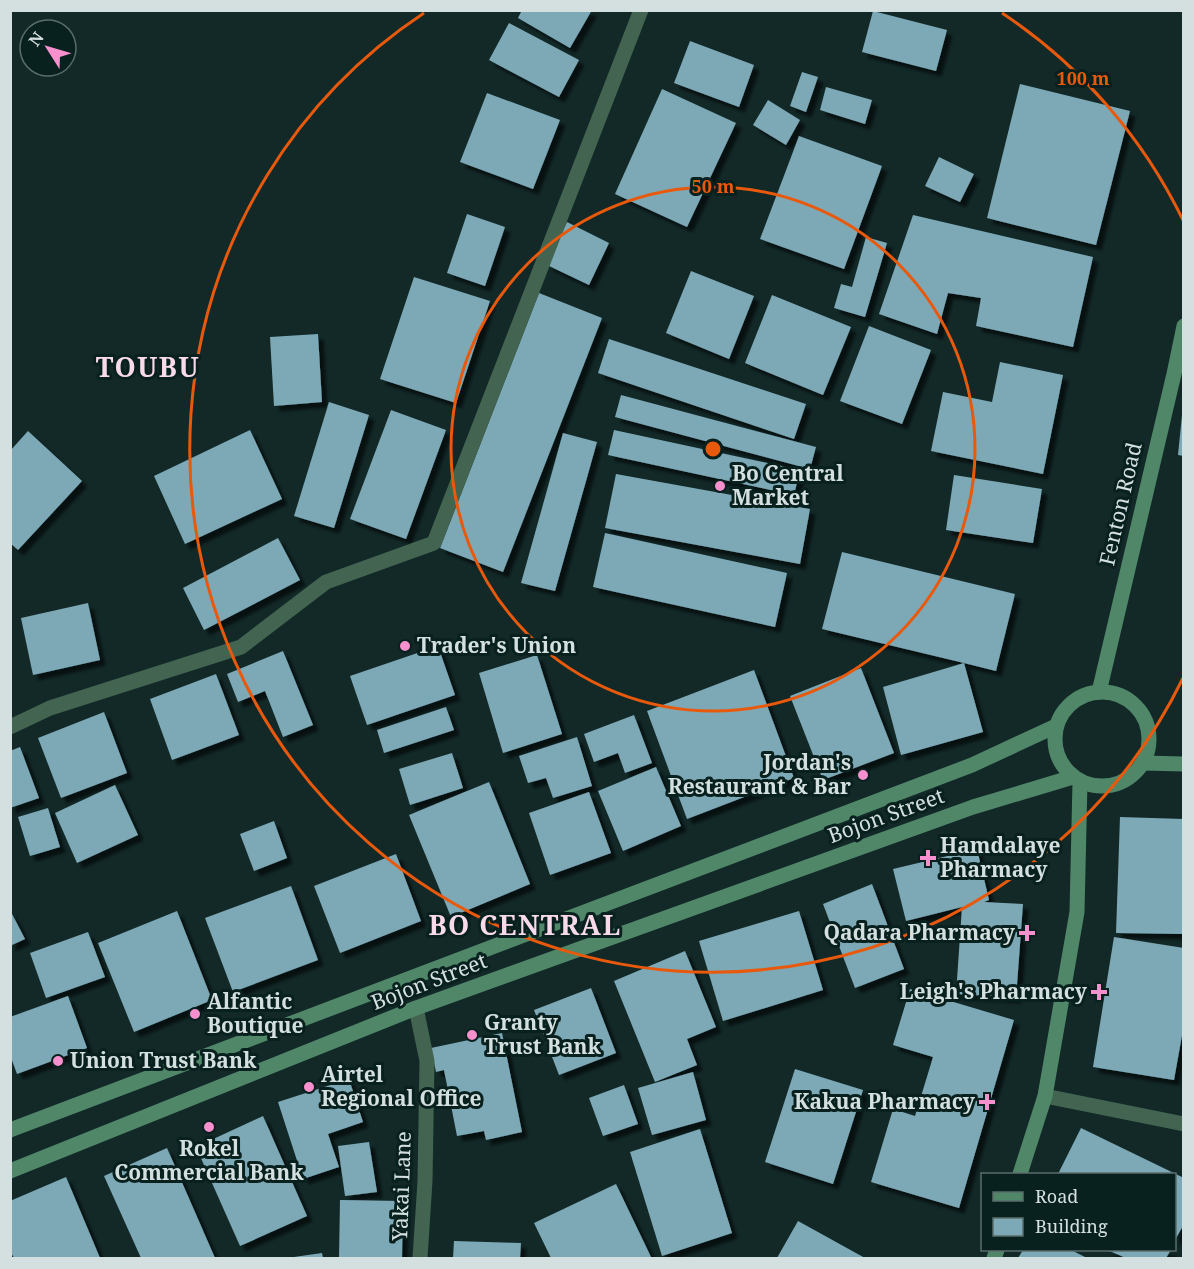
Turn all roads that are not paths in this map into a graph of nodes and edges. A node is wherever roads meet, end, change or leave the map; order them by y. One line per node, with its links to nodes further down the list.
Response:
1 (640, 10): 6 (street)
2 (1184, 326): 3 (street, Fenton Road)
3 (1179, 374): 4 (street, Fenton Road)
4 (1099, 692): 5 (street); 7 (street)
5 (1056, 726): 9 (street); 13 (street, Bojon Street)
6 (10, 727)
7 (1143, 763): 8 (street); 9 (street)
8 (1184, 764)
9 (1076, 779): 10 (street, Bojon Street); 11 (street)
10 (416, 1008): 14 (street, Bojon Street); 16 (street, Yakai Lane)
11 (1045, 1096): 12 (street); 15 (street)
12 (1184, 1124)
13 (10, 1130)
14 (10, 1171)
15 (1020, 1173)
16 (420, 1258)

